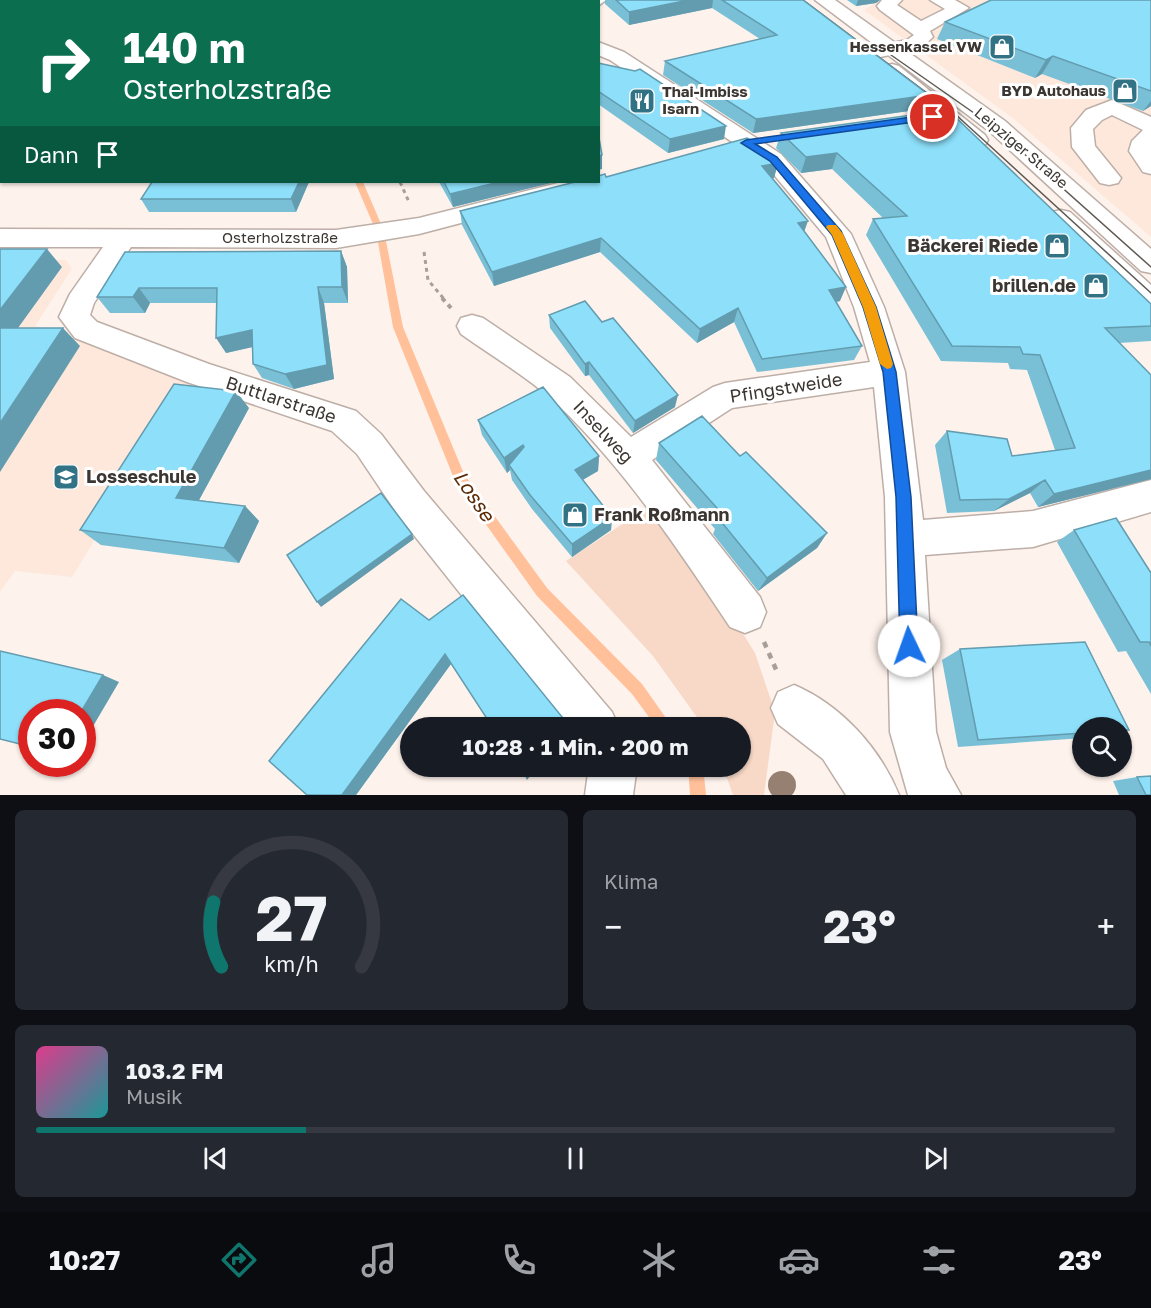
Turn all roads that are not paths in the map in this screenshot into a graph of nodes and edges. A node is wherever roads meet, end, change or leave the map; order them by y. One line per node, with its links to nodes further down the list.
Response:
1 (893, 0): 4 (street)
2 (939, 0): 4 (street)
3 (816, 4): 6 (street, Leipziger Straße)
4 (920, 29): 6 (street)
5 (600, 49): 13 (street)
6 (880, 51): 7 (street, Leipziger Straße); 8 (street)
7 (977, 110): 8 (street); 21 (street, Leipziger Straße)
8 (949, 115): 9 (street); 14 (street)
9 (921, 119)
10 (1151, 126): 16 (street)
11 (1151, 135): 15 (street)
12 (781, 138): 13 (street)
13 (735, 146): 24 (street)
14 (993, 156)
15 (1151, 167)
16 (1109, 178)
17 (583, 183): 19 (street, Osterholzstraße)
18 (1046, 204): 22 (street)
19 (124, 237): 20 (street, Osterholzstraße); 30 (street, Buttlarstraße)
20 (0, 238)
21 (1151, 264)
22 (1151, 302)
23 (472, 326): 25 (street, Inselweg)
24 (889, 372): 25 (street, Pfingstweide); 27 (street)
25 (628, 457): 28 (street, Inselweg)
26 (1151, 496): 27 (street)
27 (904, 539): 34 (street)
28 (745, 612)
29 (794, 708): 33 (street)
30 (587, 717)
31 (611, 777): 32 (street)
32 (609, 795)
33 (874, 795)
34 (937, 795)

